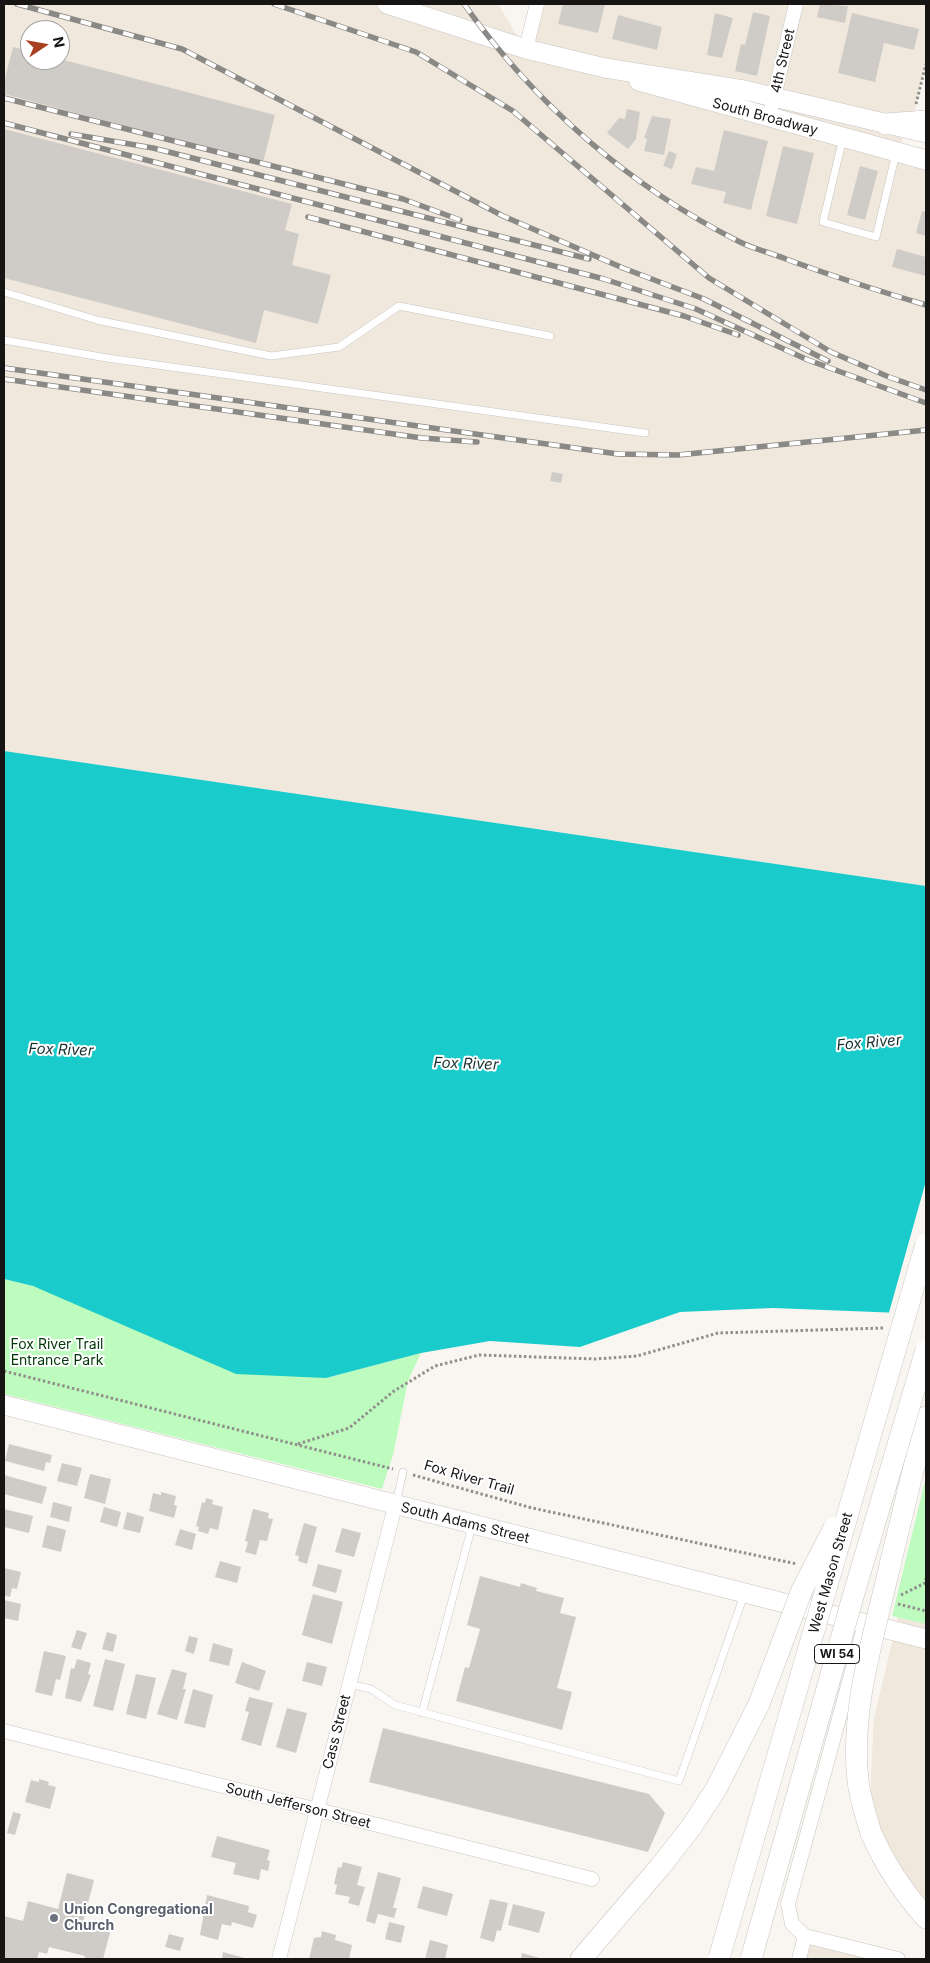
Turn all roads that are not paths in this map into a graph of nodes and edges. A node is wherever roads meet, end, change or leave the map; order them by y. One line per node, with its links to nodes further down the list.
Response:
1 (387, 4): 4 (street, South Broadway)
2 (537, 4): 5 (street)
3 (796, 4): 7 (street, 4th Street)
4 (421, 10): 5 (street, South Broadway)
5 (526, 49): 6 (street, South Broadway)
6 (605, 68): 7 (street, South Broadway); 9 (street, South Broadway)
7 (774, 97): 9 (street, 4th Street); 10 (street, South Broadway)
8 (921, 113): 10 (main road)
9 (769, 118): 12 (street, South Broadway)
10 (886, 124): 11 (street, South Broadway)
11 (926, 133)
12 (843, 138): 13 (street, South Broadway); 13 (lane)
13 (896, 152): 14 (street, South Broadway)
14 (926, 160)
15 (4, 292): 16 (lane)
16 (550, 336)
17 (4, 340): 18 (lane)
18 (645, 433)
19 (926, 1244): 24 (main road, West Mason Street / WI 54, bridge)
20 (926, 1350): 41 (main road, West Mason Street / WI 54, bridge)
21 (4, 1406): 25 (street, South Adams Street)
22 (926, 1417): 35 (main road, bridge)
23 (403, 1472): 25 (lane)
24 (857, 1483): 39 (main road, bridge); 40 (main road, West Mason Street / WI 54, bridge)
25 (395, 1506): 26 (street, South Adams Street); 30 (street, Cass Street)
26 (472, 1525): 27 (street, South Adams Street); 31 (lane)
27 (744, 1594): 28 (street, South Adams Street); 31 (lane)
28 (865, 1624): 29 (street, South Adams Street); 36 (street)
29 (926, 1639)
30 (349, 1684): 31 (lane); 33 (street, Cass Street)
31 (422, 1713)
32 (4, 1731): 33 (street, South Jefferson Street)
33 (317, 1811): 34 (street, South Jefferson Street); 38 (street, Cass Street)
34 (592, 1880)
35 (926, 1918)
36 (805, 1936): 37 (street); 42 (street)
37 (882, 1957): 43 (street)
38 (279, 1959)
39 (581, 1959)
40 (719, 1959)
41 (751, 1959)
42 (799, 1959)
43 (898, 1959)

